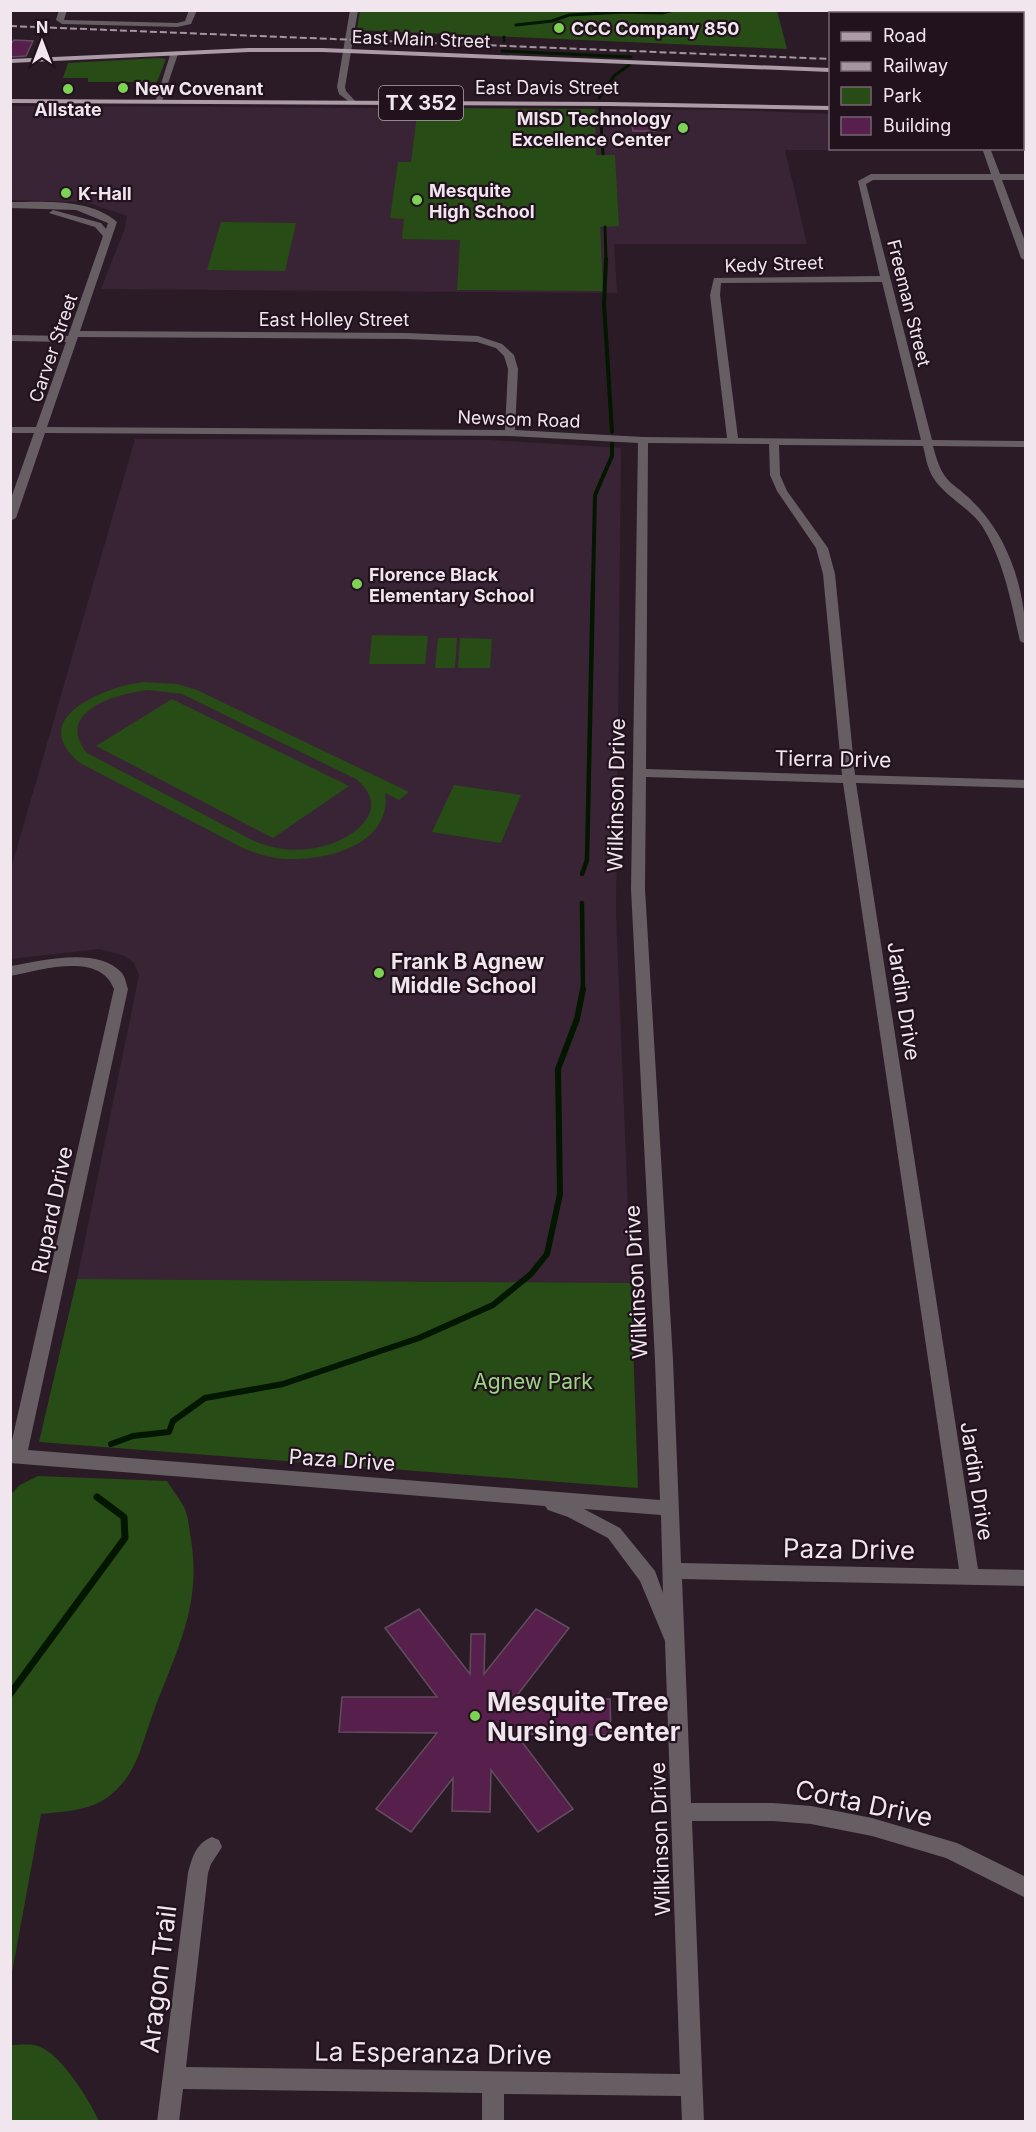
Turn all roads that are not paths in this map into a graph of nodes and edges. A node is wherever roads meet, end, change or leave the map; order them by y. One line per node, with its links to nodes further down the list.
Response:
1 (63, 10): 2 (street)
2 (193, 10)
3 (354, 10): 4 (street)
4 (351, 24): 5 (street); 5 (street)
5 (348, 51): 6 (main road, East Main Street / TX 352); 8 (main road, East Main Street / TX 352); 11 (street)
6 (174, 54): 7 (main road, East Main Street / TX 352); 10 (street)
7 (10, 61)
8 (829, 70)
9 (10, 101): 10 (main road, East Davis Street / TX 352)
10 (158, 101): 11 (main road, East Davis Street / TX 352)
11 (352, 102): 12 (main road, East Davis Street / TX 352)
12 (829, 108)
13 (987, 150): 14 (street)
14 (996, 177): 15 (street); 19 (street); 20 (street, Freeman Street)
15 (1026, 177)
16 (10, 206): 18 (street, Carver Street)
17 (10, 213): 18 (street)
18 (109, 237): 21 (street, Carver Street)
19 (1026, 258)
20 (886, 279): 27 (street, Kedy Street); 29 (street, Freeman Street)
21 (75, 337): 22 (street, East Holley Street); 24 (street, Carver Street); 25 (street, East Holley Street)
22 (10, 338)
23 (10, 429): 24 (street, Newsom Road)
24 (41, 430): 25 (street, Newsom Road); 31 (street, Carver Street)
25 (510, 433): 26 (street, Newsom Road)
26 (643, 440): 27 (street, Newsom Road); 33 (street, Wilkinson Drive)
27 (733, 442): 28 (street, Newsom Road)
28 (774, 442): 29 (street, Newsom Road); 34 (street, Jardin Drive)
29 (927, 443): 30 (street, Newsom Road); 32 (street, Freeman Street)
30 (1026, 444)
31 (10, 518)
32 (1026, 640)
33 (640, 774): 34 (street, Tierra Drive); 39 (street, Wilkinson Drive)
34 (849, 779): 35 (street, Tierra Drive); 41 (street, Jardin Drive)
35 (1026, 784)
36 (10, 971): 37 (street, Rupard Drive)
37 (14, 1456): 38 (street, Paza Drive)
38 (528, 1497): 39 (street, Paza Drive); 43 (street)
39 (670, 1508): 40 (street, Wilkinson Drive)
40 (672, 1570): 41 (street, Paza Drive); 43 (street, Wilkinson Drive)
41 (970, 1578): 42 (street, Paza Drive)
42 (1026, 1578)
43 (675, 1646): 44 (street, Wilkinson Drive)
44 (681, 1812): 46 (street, Corta Drive); 49 (street, Wilkinson Drive)
45 (212, 1846): 47 (street, Aragon Trail)
46 (1026, 1888)
47 (173, 2078): 48 (street, La Esperanza Drive); 50 (street, Aragon Trail)
48 (494, 2083): 49 (street, La Esperanza Drive); 51 (street)
49 (691, 2085): 52 (street, Wilkinson Drive)
50 (168, 2121)
51 (493, 2121)
52 (693, 2121)

